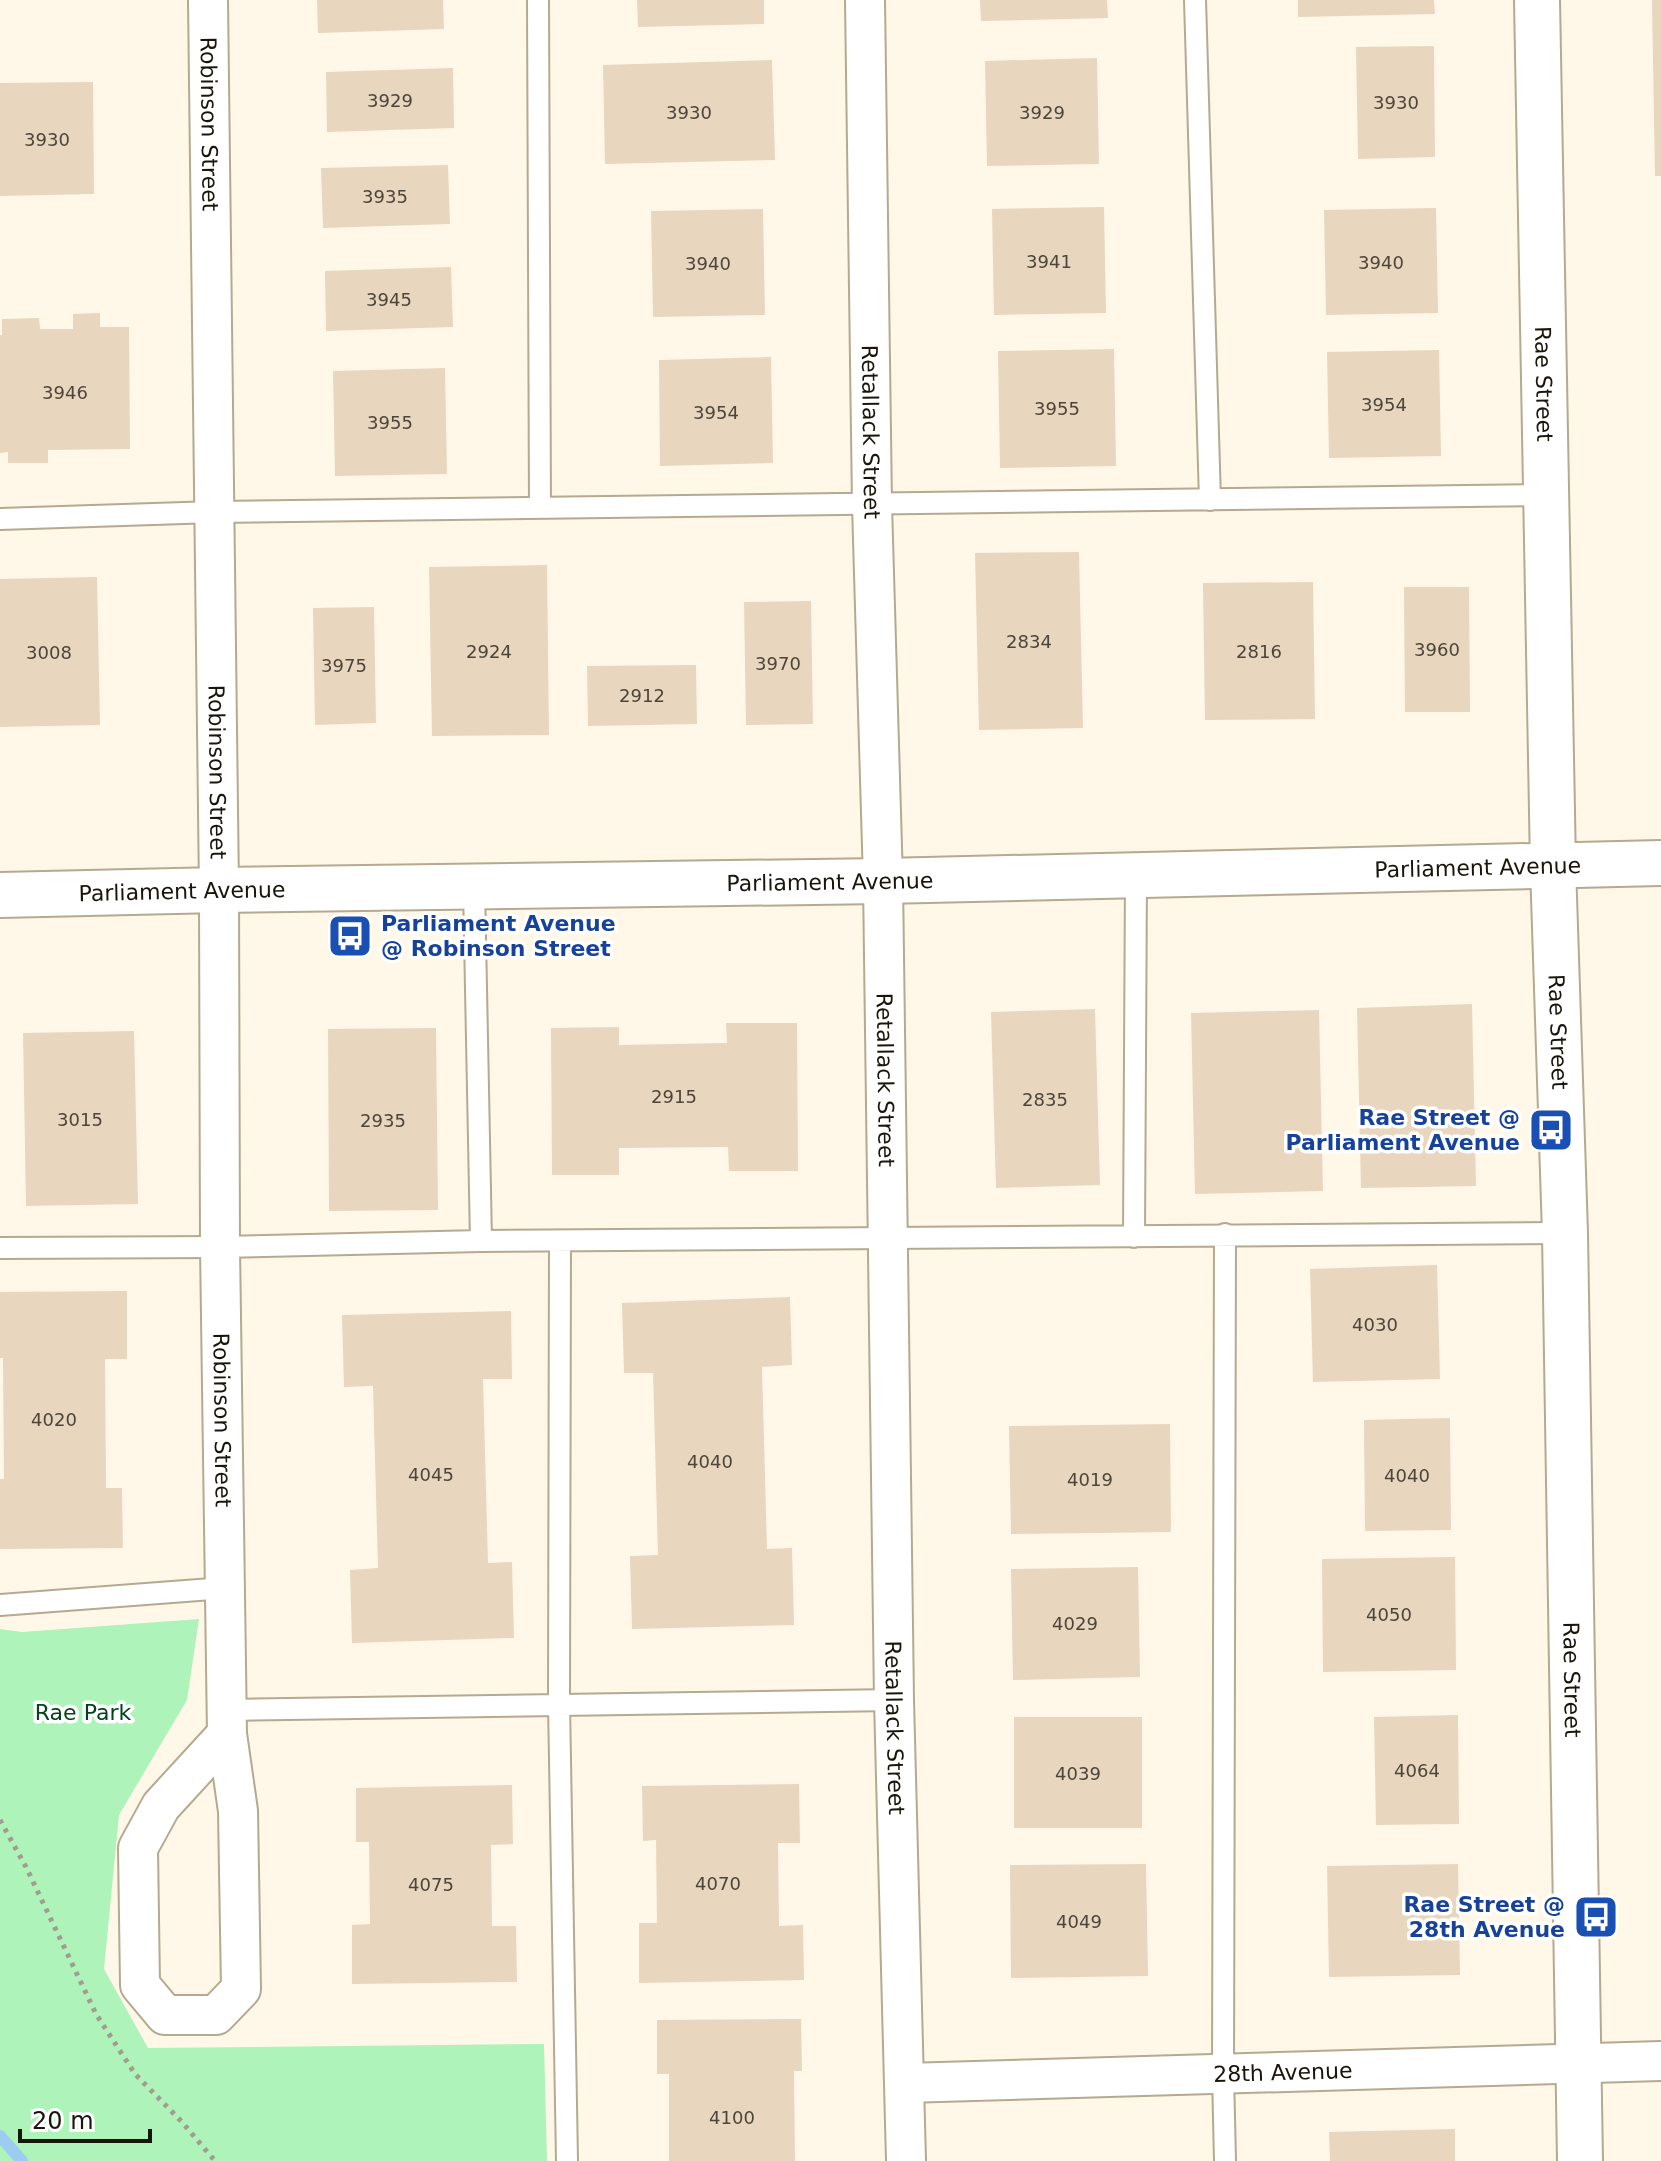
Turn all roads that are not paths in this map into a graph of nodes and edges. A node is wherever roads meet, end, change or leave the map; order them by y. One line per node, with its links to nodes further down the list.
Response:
1 (208, 0): 10 (street, Robinson Street)
2 (538, 0): 9 (lane)
3 (865, 0): 8 (street, Retallack Street)
4 (1195, 0): 7 (lane)
5 (1537, 0): 6 (street, Rae Street)
6 (1546, 495): 7 (lane); 13 (street, Rae Street)
7 (1210, 500): 8 (lane)
8 (872, 505): 9 (lane); 15 (street, Retallack Street)
9 (540, 508): 10 (lane)
10 (215, 512): 11 (lane); 17 (street, Robinson Street)
11 (0, 519)
12 (1661, 863): 13 (street, Parliament Avenue)
13 (1553, 866): 14 (street, Parliament Avenue); 19 (street, Rae Street)
14 (1136, 876): 15 (street, Parliament Avenue); 21 (lane)
15 (883, 881): 16 (street, Parliament Avenue); 22 (street, Retallack Street)
16 (474, 887): 17 (street, Parliament Avenue); 23 (lane)
17 (219, 890): 18 (street, Parliament Avenue); 25 (street, Robinson Street)
18 (0, 895)
19 (1565, 1233): 20 (lane); 33 (street, Rae Street)
20 (1225, 1234): 21 (lane); 34 (lane)
21 (1134, 1237): 22 (lane)
22 (888, 1239): 24 (lane); 29 (street, Retallack Street)
23 (481, 1241): 24 (lane); 25 (lane)
24 (560, 1242): 30 (lane)
25 (220, 1247): 26 (lane); 27 (street, Robinson Street)
26 (0, 1248)
27 (225, 1588): 28 (lane); 31 (street, Robinson Street)
28 (0, 1605)
29 (894, 1700): 30 (lane); 35 (street, Retallack Street)
30 (559, 1703): 31 (lane); 36 (lane)
31 (227, 1722): 31 (street, Robinson Street)
32 (1661, 2061): 33 (street, 28th Avenue)
33 (1579, 2064): 34 (street, 28th Avenue); 39 (street, Rae Street)
34 (1223, 2074): 35 (street, 28th Avenue); 38 (lane)
35 (905, 2083): 37 (street, Retallack Street)
36 (567, 2161)
37 (906, 2161)
38 (1225, 2161)
39 (1580, 2161)

